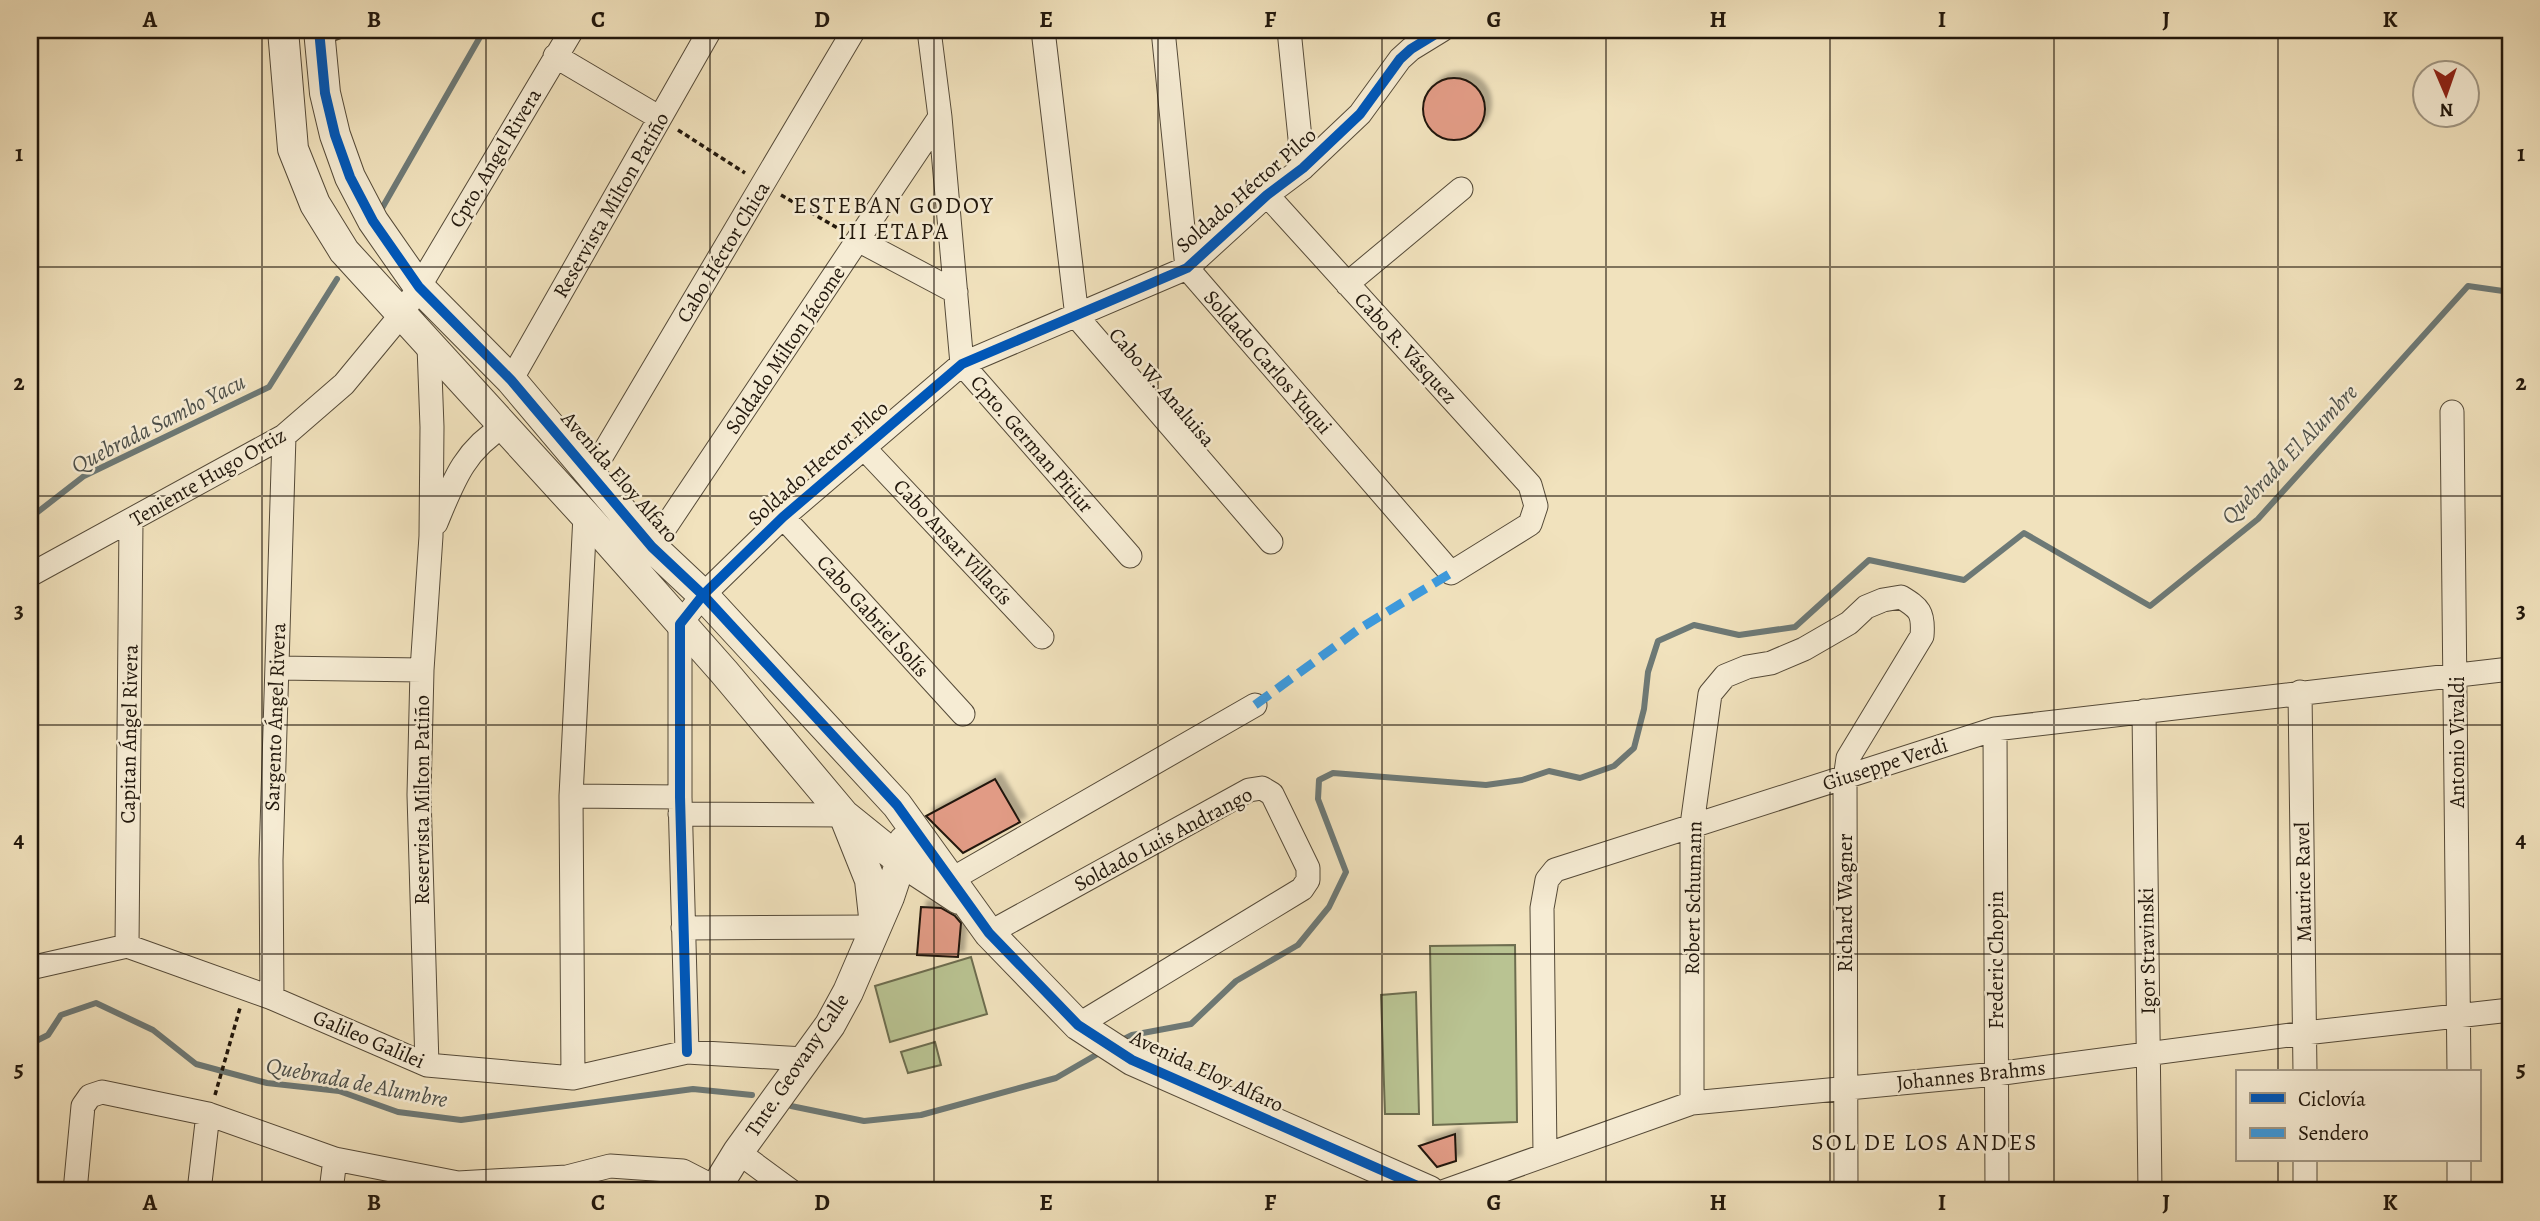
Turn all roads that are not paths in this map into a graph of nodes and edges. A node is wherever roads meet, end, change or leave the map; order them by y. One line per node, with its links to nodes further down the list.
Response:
1 (282, 30): 22 (street, Avenida Eloy Alfaro)
2 (572, 30): 11 (street, Cpto. Angel Rivera)
3 (710, 30): 13 (street, Reservista Milton Patiño)
4 (855, 30): 31 (street, Cabo Héctor Chica)
5 (929, 30): 12 (street, Cpto. German Pitiur)
6 (1043, 30): 23 (street)
7 (1163, 30): 18 (street)
8 (1289, 30): 14 (street)
9 (1442, 30): 14 (street, Soldado Héctor Pilco)
10 (328, 33): 20 (street, Avenida Eloy Alfaro)
11 (555, 57): 13 (street); 20 (street, Cpto. Angel Rivera)
12 (940, 117): 17 (street, Soldado Milton Jácome); 21 (street, Cpto. German Pitiur)
13 (660, 118): 26 (street, Reservista Milton Patiño)
14 (1303, 168): 16 (street, Soldado Héctor Pilco)
15 (1461, 189): 19 (street)
16 (1267, 195): 18 (street, Soldado Héctor Pilco); 19 (street, Cabo R. Vásquez)
17 (858, 240): 21 (street); 38 (street, Soldado Milton Jácome)
18 (1186, 268): 23 (street, Soldado Héctor Pilco); 32 (street, Soldado Carlos Yuqui)
19 (1347, 284): 32 (street, Cabo R. Vásquez)
20 (419, 287): 22 (street, Teniente Hugo Ortiz); 26 (street, Avenida Eloy Alfaro)
21 (956, 292): 25 (street, Cpto. German Pitiur)
22 (401, 315): 24 (street, Avenida Eloy Alfaro); 29 (street, Teniente Hugo Ortiz)
23 (1077, 317): 25 (street, Soldado Héctor Pilco); 37 (street, Cabo W. Analuisa)
24 (429, 346): 28 (street, Avenida Eloy Alfaro); 36 (street, Reservista Milton Patiño)
25 (962, 364): 30 (street, Soldado Hector Pilco); 39 (street, Cpto. German Pitiur)
26 (511, 380): 31 (street, Avenida Eloy Alfaro)
27 (2452, 412): 48 (street, Antonio Vivaldi)
28 (504, 426): 33 (street, Avenida Eloy Alfaro); 36 (street, Reservista Milton Patiño)
29 (284, 436): 35 (street, Teniente Hugo Ortiz); 45 (street, Sargento Ángel Rivera)
30 (863, 447): 34 (street, Soldado Hector Pilco); 44 (street, Cabo Ansar Villacís)
31 (591, 474): 38 (street, Avenida Eloy Alfaro)
32 (1536, 506)
33 (585, 515): 42 (street, Avenida Eloy Alfaro); 55 (street)
34 (783, 517): 41 (street, Soldado Hector Pilco); 52 (street, Cabo Gabriel Solís)
35 (131, 522): 40 (street, Teniente Hugo Ortiz); 65 (street, Capitan Ángel Rivera)
36 (431, 536): 47 (street, Reservista Milton Patiño)
37 (1271, 542)
38 (652, 547): 41 (street, Avenida Eloy Alfaro)
39 (1130, 556)
40 (30, 575)
41 (703, 595): 42 (street, Soldado Hector Pilco); 56 (street, Avenida Eloy Alfaro)
42 (680, 624): 57 (street); 58 (street, Avenida Eloy Alfaro)
43 (1922, 636): 54 (street, Richard Wagner); 59 (street, Robert Schumann)
44 (1042, 637)
45 (277, 668): 47 (street); 67 (street, Sargento Ángel Rivera)
46 (2510, 669): 48 (street, Giuseppe Verdi)
47 (422, 670): 75 (street, Reservista Milton Patiño)
48 (2456, 674): 49 (street, Giuseppe Verdi); 69 (street, Antonio Vivaldi)
49 (2300, 692): 51 (street, Giuseppe Verdi); 71 (street, Maurice Ravel)
50 (1255, 705): 61 (street)
51 (2144, 711): 53 (street, Giuseppe Verdi); 73 (street, Igor Stravinski)
52 (963, 714)
53 (1995, 729): 54 (street, Giuseppe Verdi); 78 (street, Frederic Chopin)
54 (1844, 779): 59 (street, Giuseppe Verdi); 80 (street, Richard Wagner)
55 (571, 796): 57 (street); 79 (street)
56 (897, 804): 60 (street); 61 (street, Avenida Eloy Alfaro)
57 (680, 806): 58 (street); 64 (street)
58 (844, 815): 60 (street, Avenida Eloy Alfaro); 63 (street, Tnte. Geovany Calle)
59 (1692, 825): 81 (street, Robert Schumann); 84 (street, Giuseppe Verdi)
60 (901, 861): 61 (street, Avenida Eloy Alfaro); 63 (street)
61 (946, 882): 62 (street, Avenida Eloy Alfaro)
62 (981, 920): 70 (street, Avenida Eloy Alfaro); 70 (street, Soldado Luis Andrango)
63 (875, 926): 64 (street); 74 (street, Tnte. Geovany Calle)
64 (683, 928): 72 (street)
65 (127, 946): 66 (street); 67 (street, Galileo Galilei)
66 (30, 968)
67 (272, 998): 75 (street, Galileo Galilei)
68 (2510, 1010): 69 (street, Johannes Brahms)
69 (2459, 1016): 71 (street, Johannes Brahms); 77 (street, Antonio Vivaldi)
70 (1085, 1030): 95 (street, Avenida Eloy Alfaro)
71 (2305, 1032): 73 (street, Johannes Brahms); 76 (street, Maurice Ravel)
72 (687, 1052): 74 (street, Galileo Galilei); 79 (street, Galileo Galilei)
73 (2149, 1055): 78 (street, Johannes Brahms); 99 (street, Igor Stravinski)
74 (804, 1059): 83 (street, Tnte. Geovany Calle)
75 (427, 1065): 79 (street, Galileo Galilei)
76 (2305, 1070)
77 (2459, 1070)
78 (1996, 1074): 80 (street, Johannes Brahms); 98 (street, Frederic Chopin)
79 (573, 1078)
80 (1846, 1087): 81 (street, Johannes Brahms); 97 (street, Richard Wagner)
81 (1692, 1103): 84 (street, Johannes Brahms)
82 (208, 1114): 85 (street); 91 (street); 92 (street)
83 (738, 1152): 90 (street, Tnte. Geovany Calle); 94 (street)
84 (1545, 1154): 96 (street, Johannes Brahms)
85 (335, 1159): 89 (street); 93 (street)
86 (2305, 1162): 100 (street)
87 (2459, 1162): 101 (street)
88 (567, 1184): 89 (street); 90 (street)
89 (458, 1187)
90 (715, 1190)
91 (75, 1191)
92 (200, 1191)
93 (331, 1191)
94 (791, 1191)
95 (1429, 1191)
96 (1445, 1191)
97 (1846, 1191)
98 (1997, 1191)
99 (2150, 1191)
100 (2305, 1191)
101 (2459, 1191)

